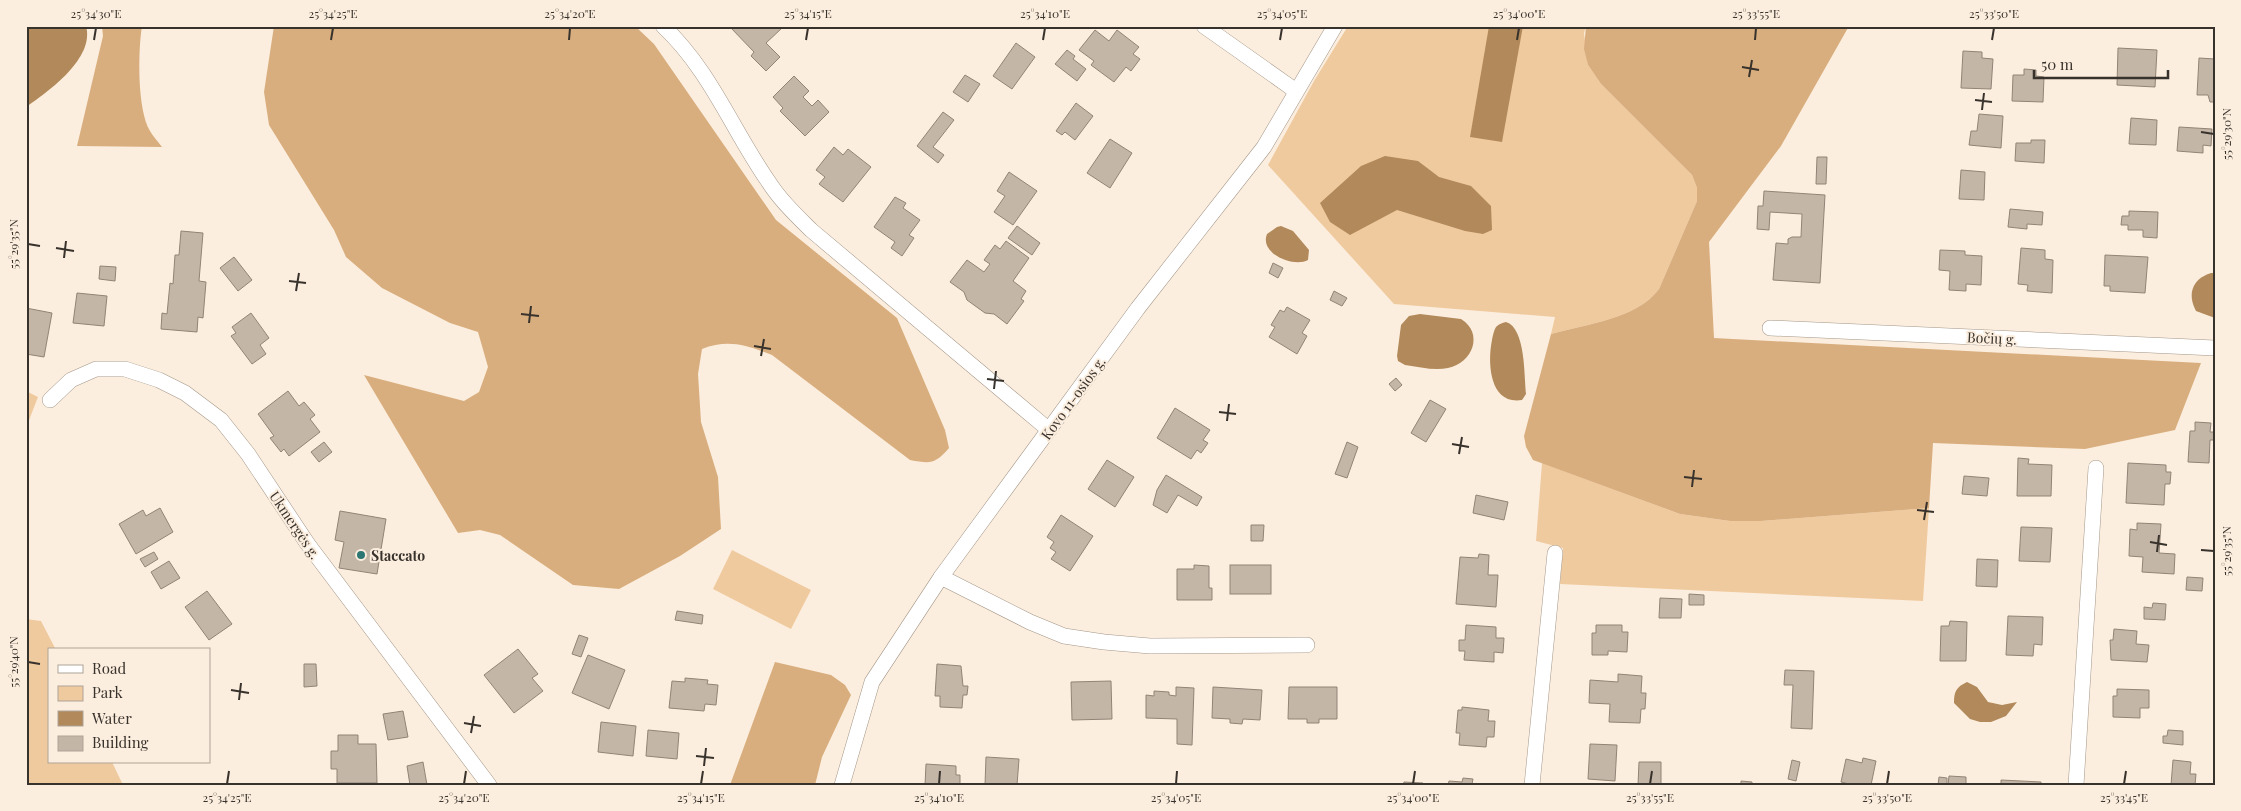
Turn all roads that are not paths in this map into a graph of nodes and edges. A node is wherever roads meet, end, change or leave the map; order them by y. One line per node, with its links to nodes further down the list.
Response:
1 (663, 26): 8 (street)
2 (1204, 26): 4 (street)
3 (1335, 26): 4 (street, Kovo 11-osios g.)
4 (1296, 91): 8 (street, Kovo 11-osios g.)
5 (1770, 328): 6 (street, Bočių g.)
6 (2215, 348)
7 (50, 400): 13 (street, Ukmergės g.)
8 (1050, 430): 11 (street, Kovo 11-osios g.)
9 (2096, 468): 16 (street)
10 (1555, 553): 15 (street)
11 (941, 578): 12 (street); 14 (street, Kovo 11-osios g.)
12 (1307, 646)
13 (489, 785)
14 (842, 785)
15 (1532, 785)
16 (2076, 785)

